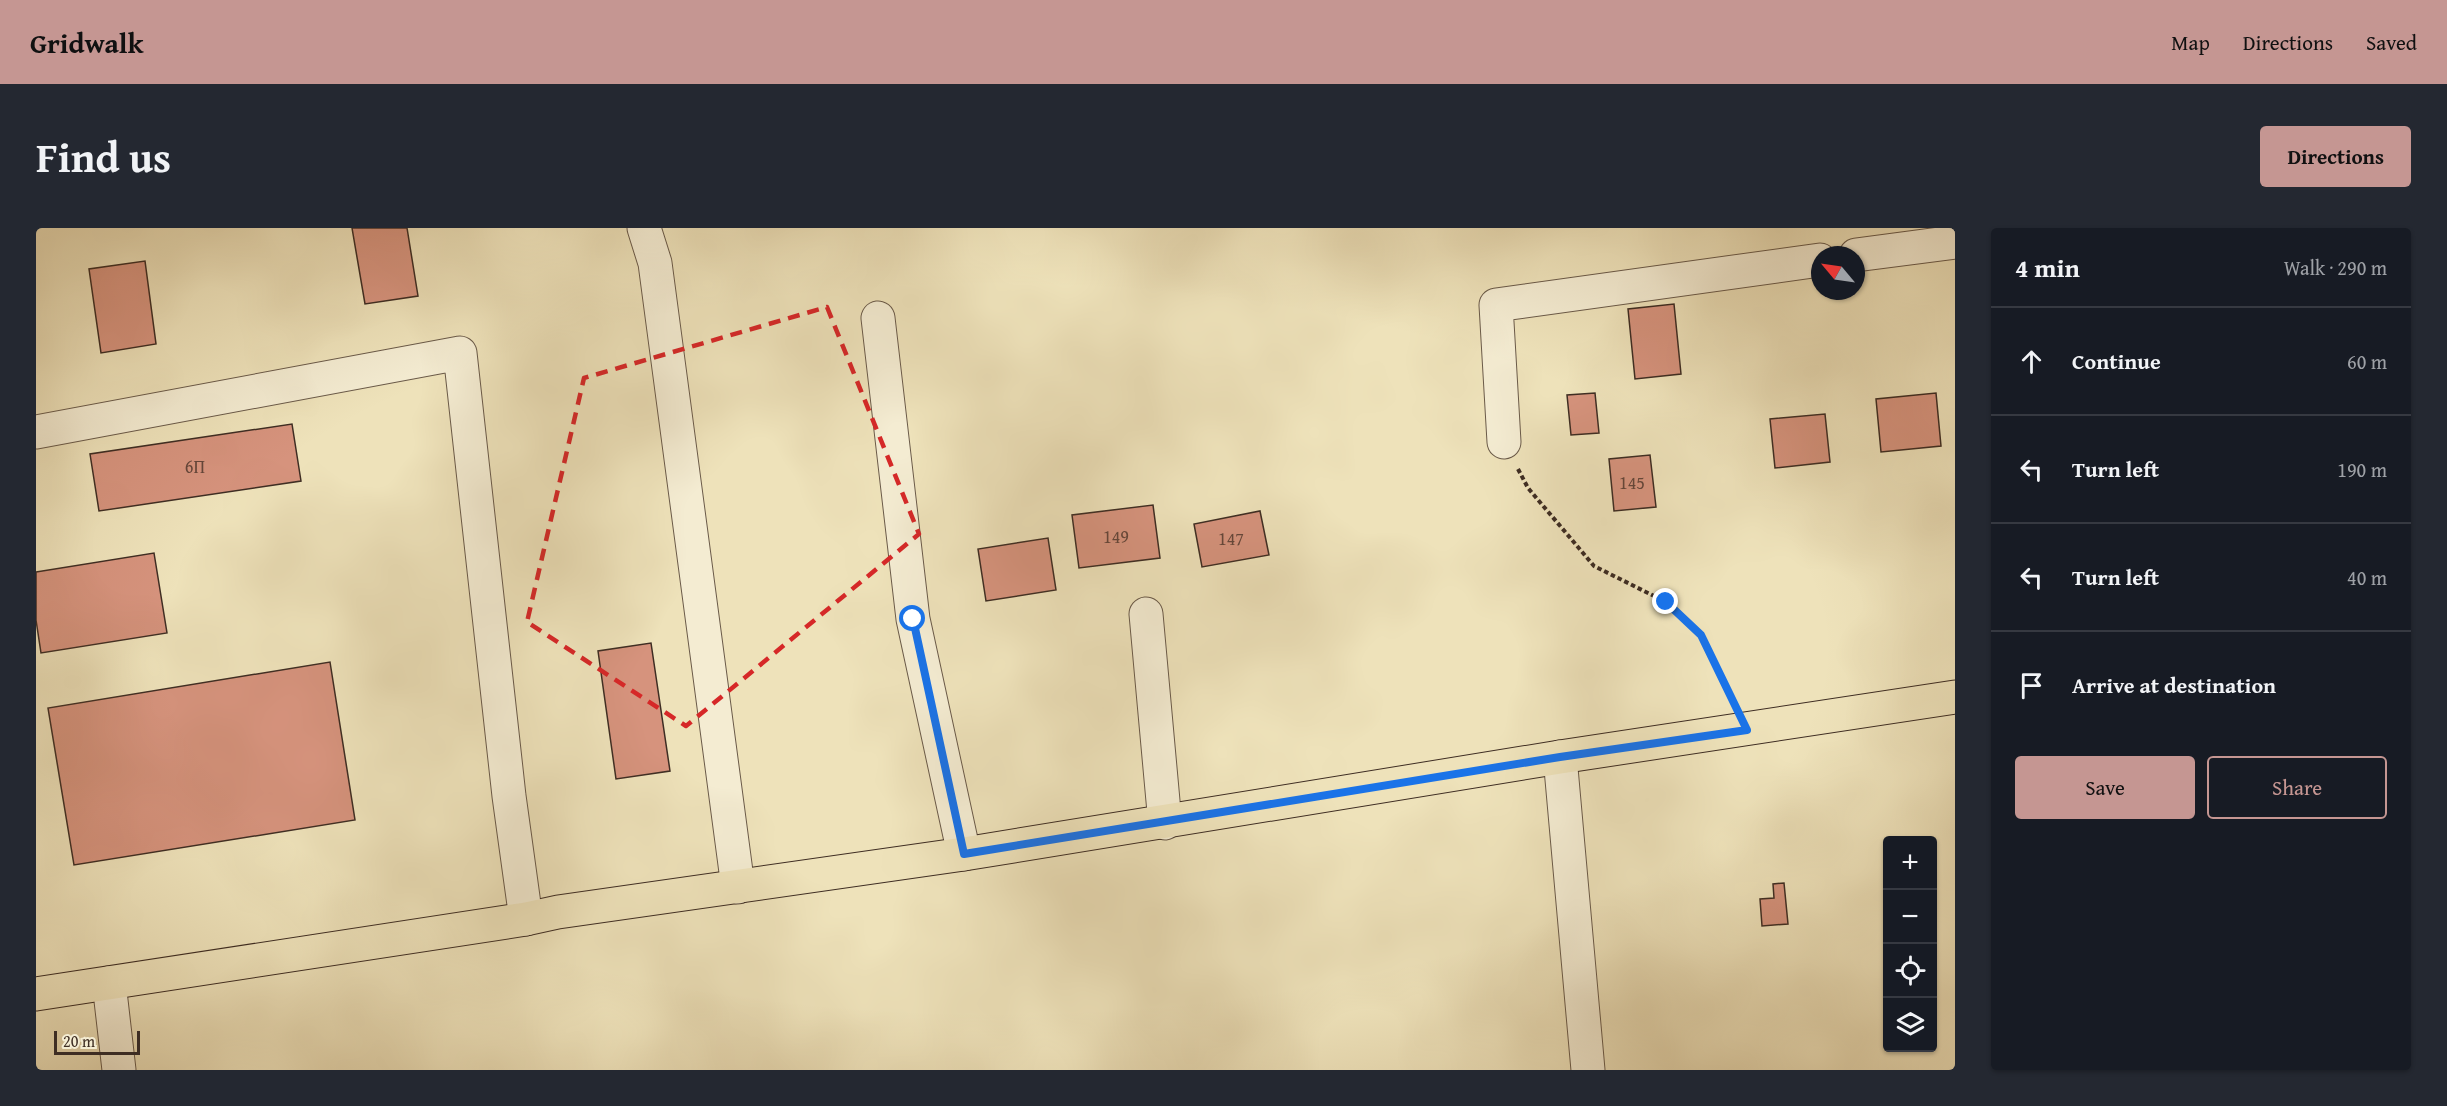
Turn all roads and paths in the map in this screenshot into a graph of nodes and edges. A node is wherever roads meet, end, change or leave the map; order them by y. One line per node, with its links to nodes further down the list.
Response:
1 (644, 228): 14 (street)
2 (1955, 242): 3 (street)
3 (1865, 254)
4 (1811, 261): 7 (street)
5 (878, 318): 13 (street)
6 (36, 432): 15 (street)
7 (1504, 442): 10 (path)
8 (1146, 614): 12 (street)
9 (1955, 697): 10 (main road)
10 (1747, 730): 11 (main road)
11 (1560, 757): 12 (main road); 19 (street)
12 (1165, 823): 13 (main road)
13 (964, 854): 14 (main road)
14 (738, 887): 15 (main road)
15 (526, 919): 16 (main road)
16 (109, 983): 17 (main road); 18 (street)
17 (36, 994)
18 (119, 1070)
19 (1588, 1070)

